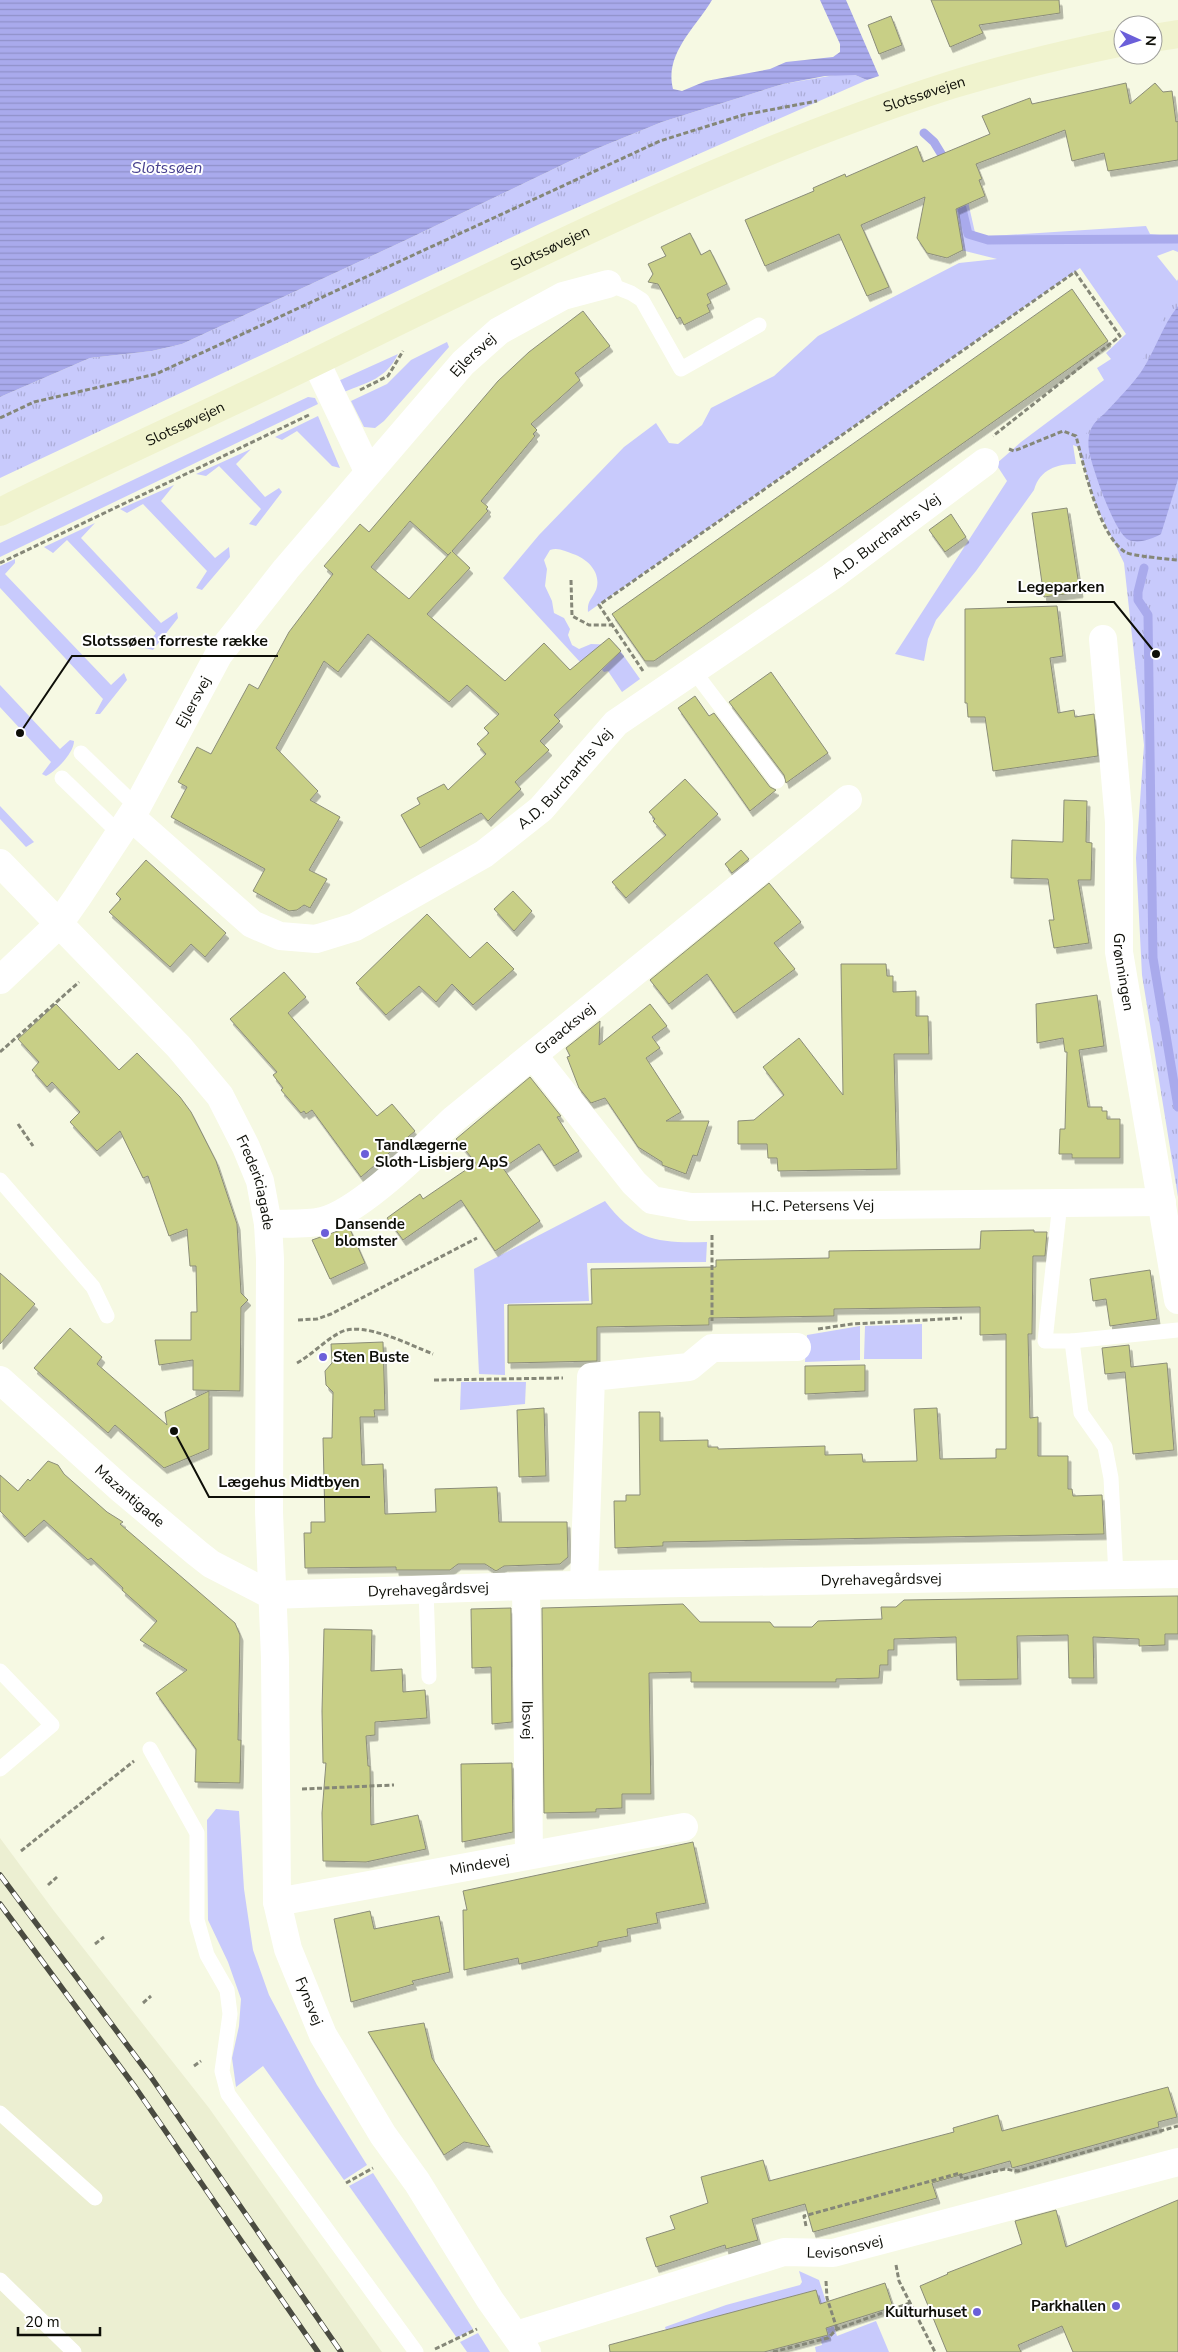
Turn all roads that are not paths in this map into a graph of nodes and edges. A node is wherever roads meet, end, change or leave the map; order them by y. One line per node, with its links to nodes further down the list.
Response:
1 (1178, 34): 2 (main road)
2 (1163, 36)
3 (1113, 44): 6 (main road, Slotssøvejen)
4 (608, 284): 5 (lane); 8 (street, Ejlersvej)
5 (759, 325)
6 (316, 362): 8 (street); 9 (main road, Slotssøvejen)
7 (985, 462): 11 (street, A.D. Burcharths Vej)
8 (368, 472): 16 (street, Ejlersvej)
9 (0, 512)
10 (1103, 639): 22 (street, Grønningen)
11 (693, 670): 14 (lane); 16 (street, A.D. Burcharths Vej)
12 (81, 753): 16 (lane)
13 (62, 778): 16 (lane)
14 (777, 781)
15 (848, 799): 20 (street, Graacksvej)
16 (129, 820): 18 (street, Ejlersvej)
17 (0, 863): 18 (street, Fredericiagade)
18 (58, 925): 19 (street, Ejlersvej); 24 (street, Fredericiagade)
19 (0, 980)
20 (534, 1055): 23 (street, H.C. Petersens Vej); 24 (street, Graacksvej)
21 (0, 1180): 26 (lane)
22 (1170, 1200): 23 (street, H.C. Petersens Vej); 25 (street, Grønningen)
23 (1060, 1203): 28 (lane)
24 (268, 1224): 36 (street, Fredericiagade)
25 (1178, 1300)
26 (107, 1316)
27 (1178, 1330): 28 (lane)
28 (1072, 1341): 32 (lane)
29 (797, 1347): 33 (street)
30 (0, 1380): 36 (street, Mazantigade)
31 (1178, 1574): 32 (street, Dyrehavegårdsvej)
32 (1116, 1576): 33 (street, Dyrehavegårdsvej)
33 (584, 1585): 34 (street, Dyrehavegårdsvej)
34 (526, 1586): 35 (street, Dyrehavegårdsvej); 42 (street, Ibsvej)
35 (426, 1589): 36 (street, Dyrehavegårdsvej); 38 (lane)
36 (272, 1595): 43 (street, Fynsvej)
37 (0, 1671): 40 (lane)
38 (429, 1677)
39 (150, 1749): 50 (lane)
40 (4, 1765)
41 (684, 1827): 42 (street, Mindevej)
42 (530, 1855): 43 (street, Mindevej)
43 (277, 1902): 48 (street, Fynsvej)
44 (0, 2113): 46 (lane)
45 (1178, 2162): 48 (street, Levisonsvej)
46 (95, 2198)
47 (0, 2280): 49 (lane)
48 (521, 2344)
49 (74, 2352)
50 (416, 2352)

